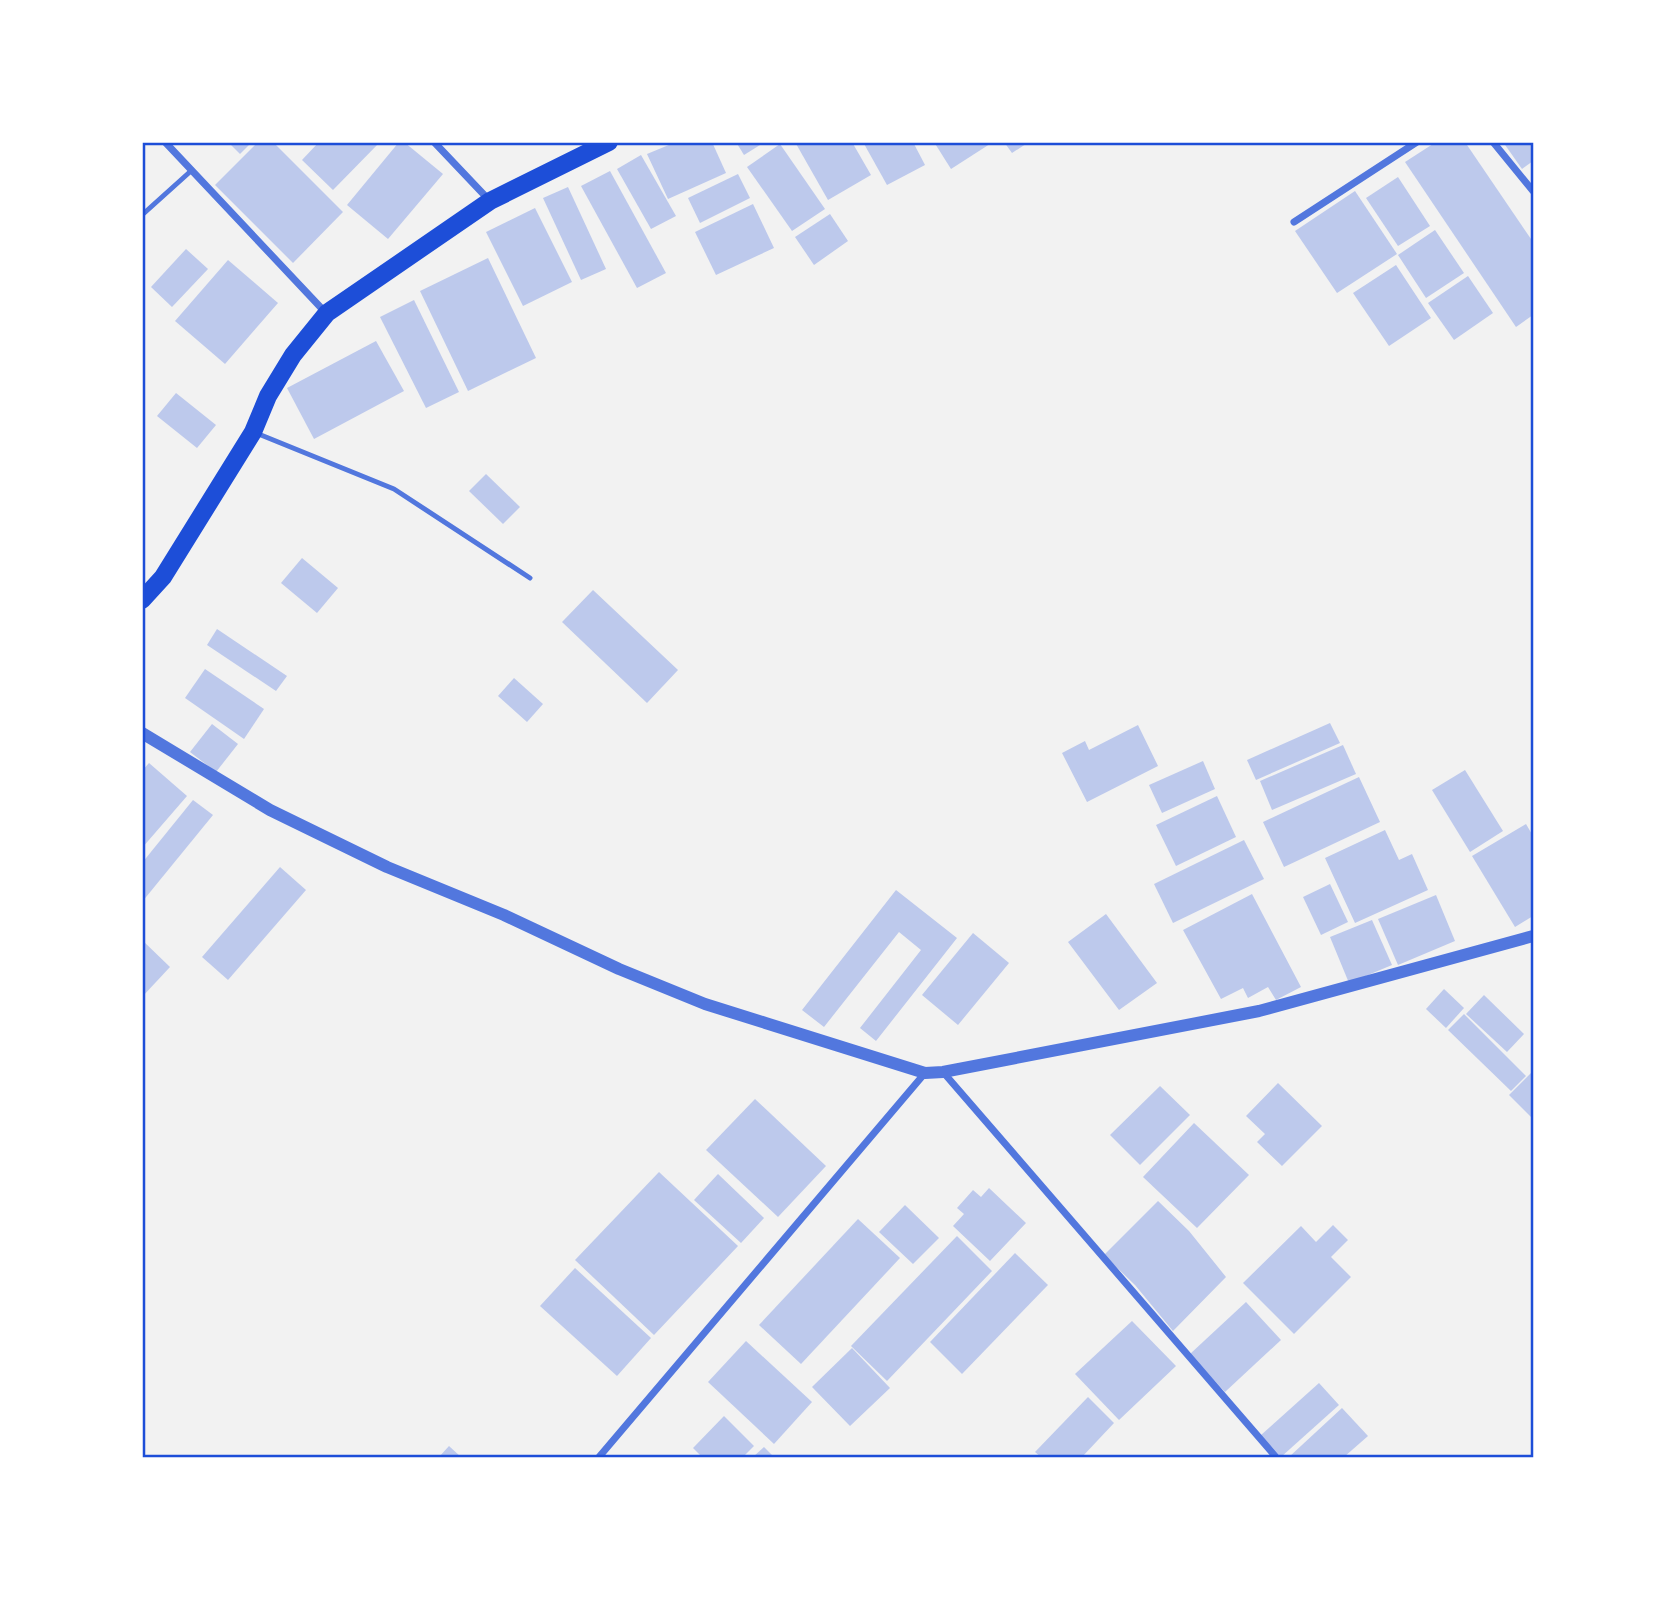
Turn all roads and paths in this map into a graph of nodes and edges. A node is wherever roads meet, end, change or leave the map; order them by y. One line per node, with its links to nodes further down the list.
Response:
1 (164, 142): 6 (street)
2 (434, 142): 8 (street)
3 (609, 142): 8 (main road)
4 (1417, 142): 10 (street)
5 (1493, 142): 7 (street)
6 (191, 170): 9 (lane); 11 (street)
7 (1533, 191)
8 (490, 201): 11 (main road)
9 (142, 215)
10 (1294, 222)
11 (327, 313): 12 (main road)
12 (253, 432): 13 (lane); 14 (main road)
13 (530, 578)
14 (142, 600)
15 (142, 733): 18 (street)
16 (1533, 936): 17 (street)
17 (943, 1072): 18 (street); 20 (street)
18 (925, 1073): 19 (street)
19 (599, 1457)
20 (1276, 1457)

